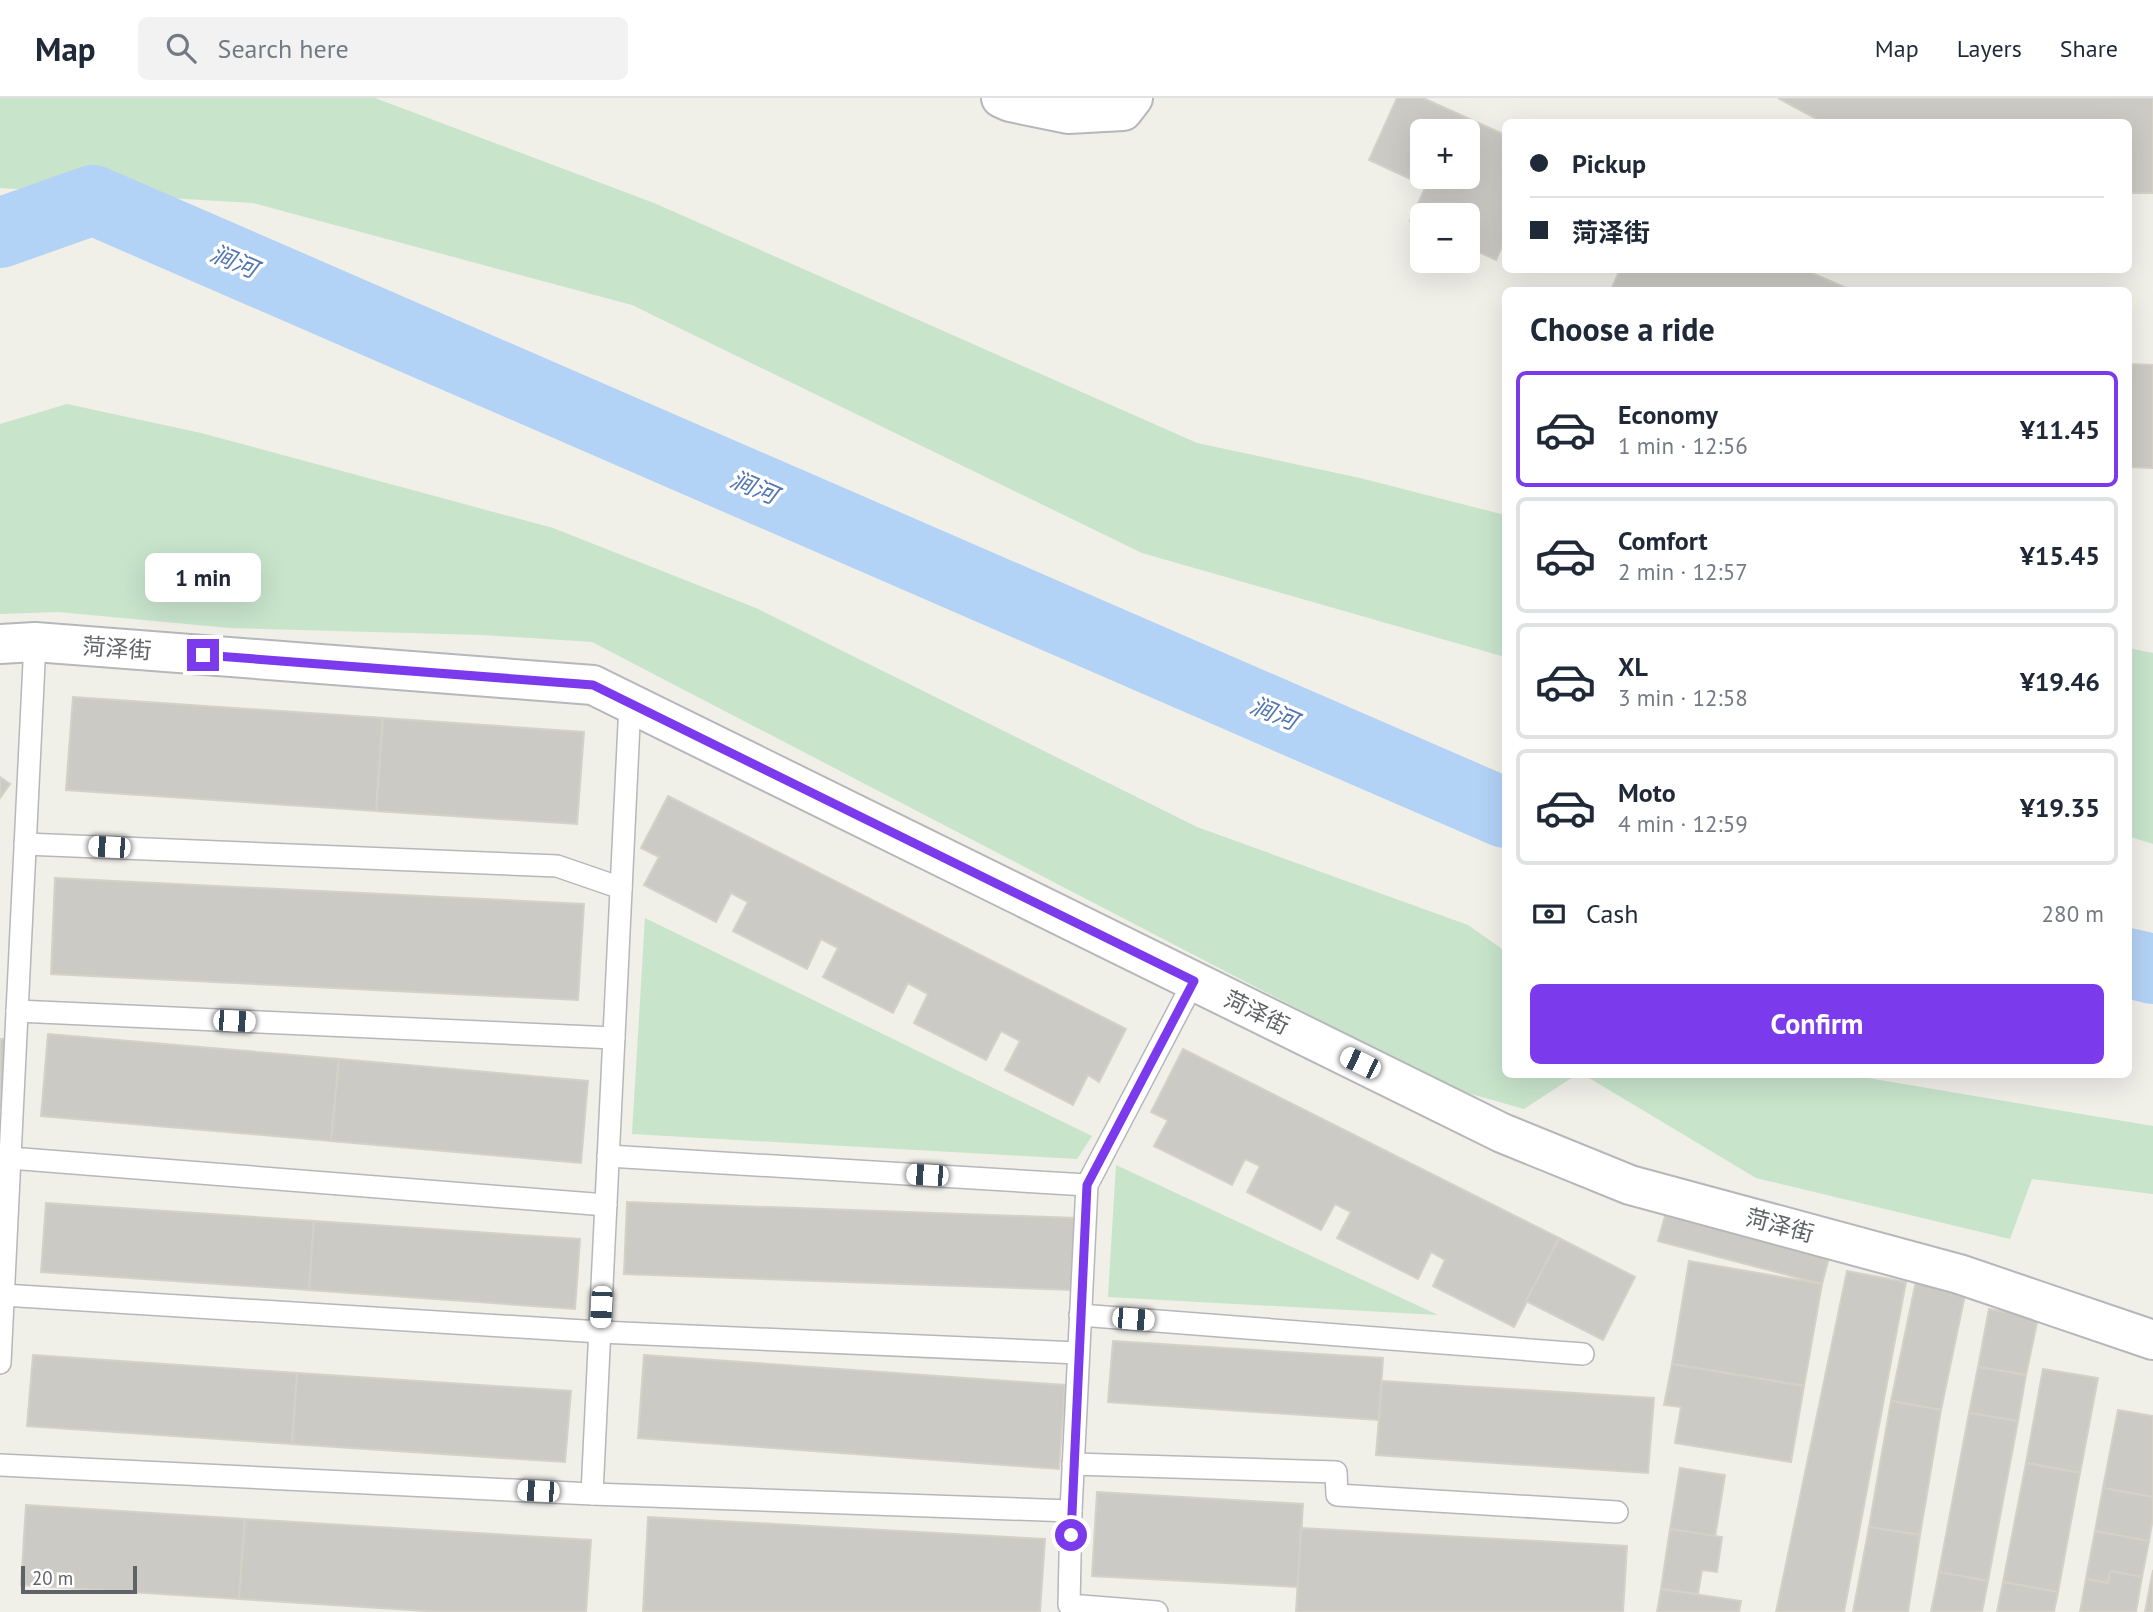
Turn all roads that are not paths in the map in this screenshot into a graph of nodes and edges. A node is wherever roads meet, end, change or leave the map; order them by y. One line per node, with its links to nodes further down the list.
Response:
1 (1001, 98): 2 (street)
2 (1133, 98)
3 (18, 643): 4 (street, 菏泽街); 5 (lane)
4 (630, 703): 6 (lane); 7 (street, 菏泽街)
5 (25, 844): 6 (lane); 8 (lane)
6 (621, 888): 9 (lane)
7 (1194, 981): 12 (lane); 18 (street, 菏泽街)
8 (17, 1011): 9 (lane); 11 (lane)
9 (614, 1038): 10 (lane)
10 (608, 1156): 12 (lane); 14 (lane)
11 (10, 1158): 13 (lane); 14 (lane)
12 (1087, 1185): 16 (lane)
13 (4, 1189): 15 (lane)
14 (606, 1205): 17 (lane)
15 (3, 1295): 17 (lane); 20 (lane)
16 (1080, 1315): 19 (lane); 21 (lane)
17 (600, 1332): 19 (lane); 25 (lane)
18 (2153, 1340)
19 (1078, 1353): 23 (lane)
20 (0, 1354): 22 (lane)
21 (1583, 1354)
22 (0, 1363)
23 (1073, 1464): 26 (lane); 27 (lane)
24 (0, 1465): 25 (lane)
25 (592, 1494): 26 (lane)
26 (1071, 1511): 28 (lane)
27 (1617, 1512)
28 (1157, 1612)

